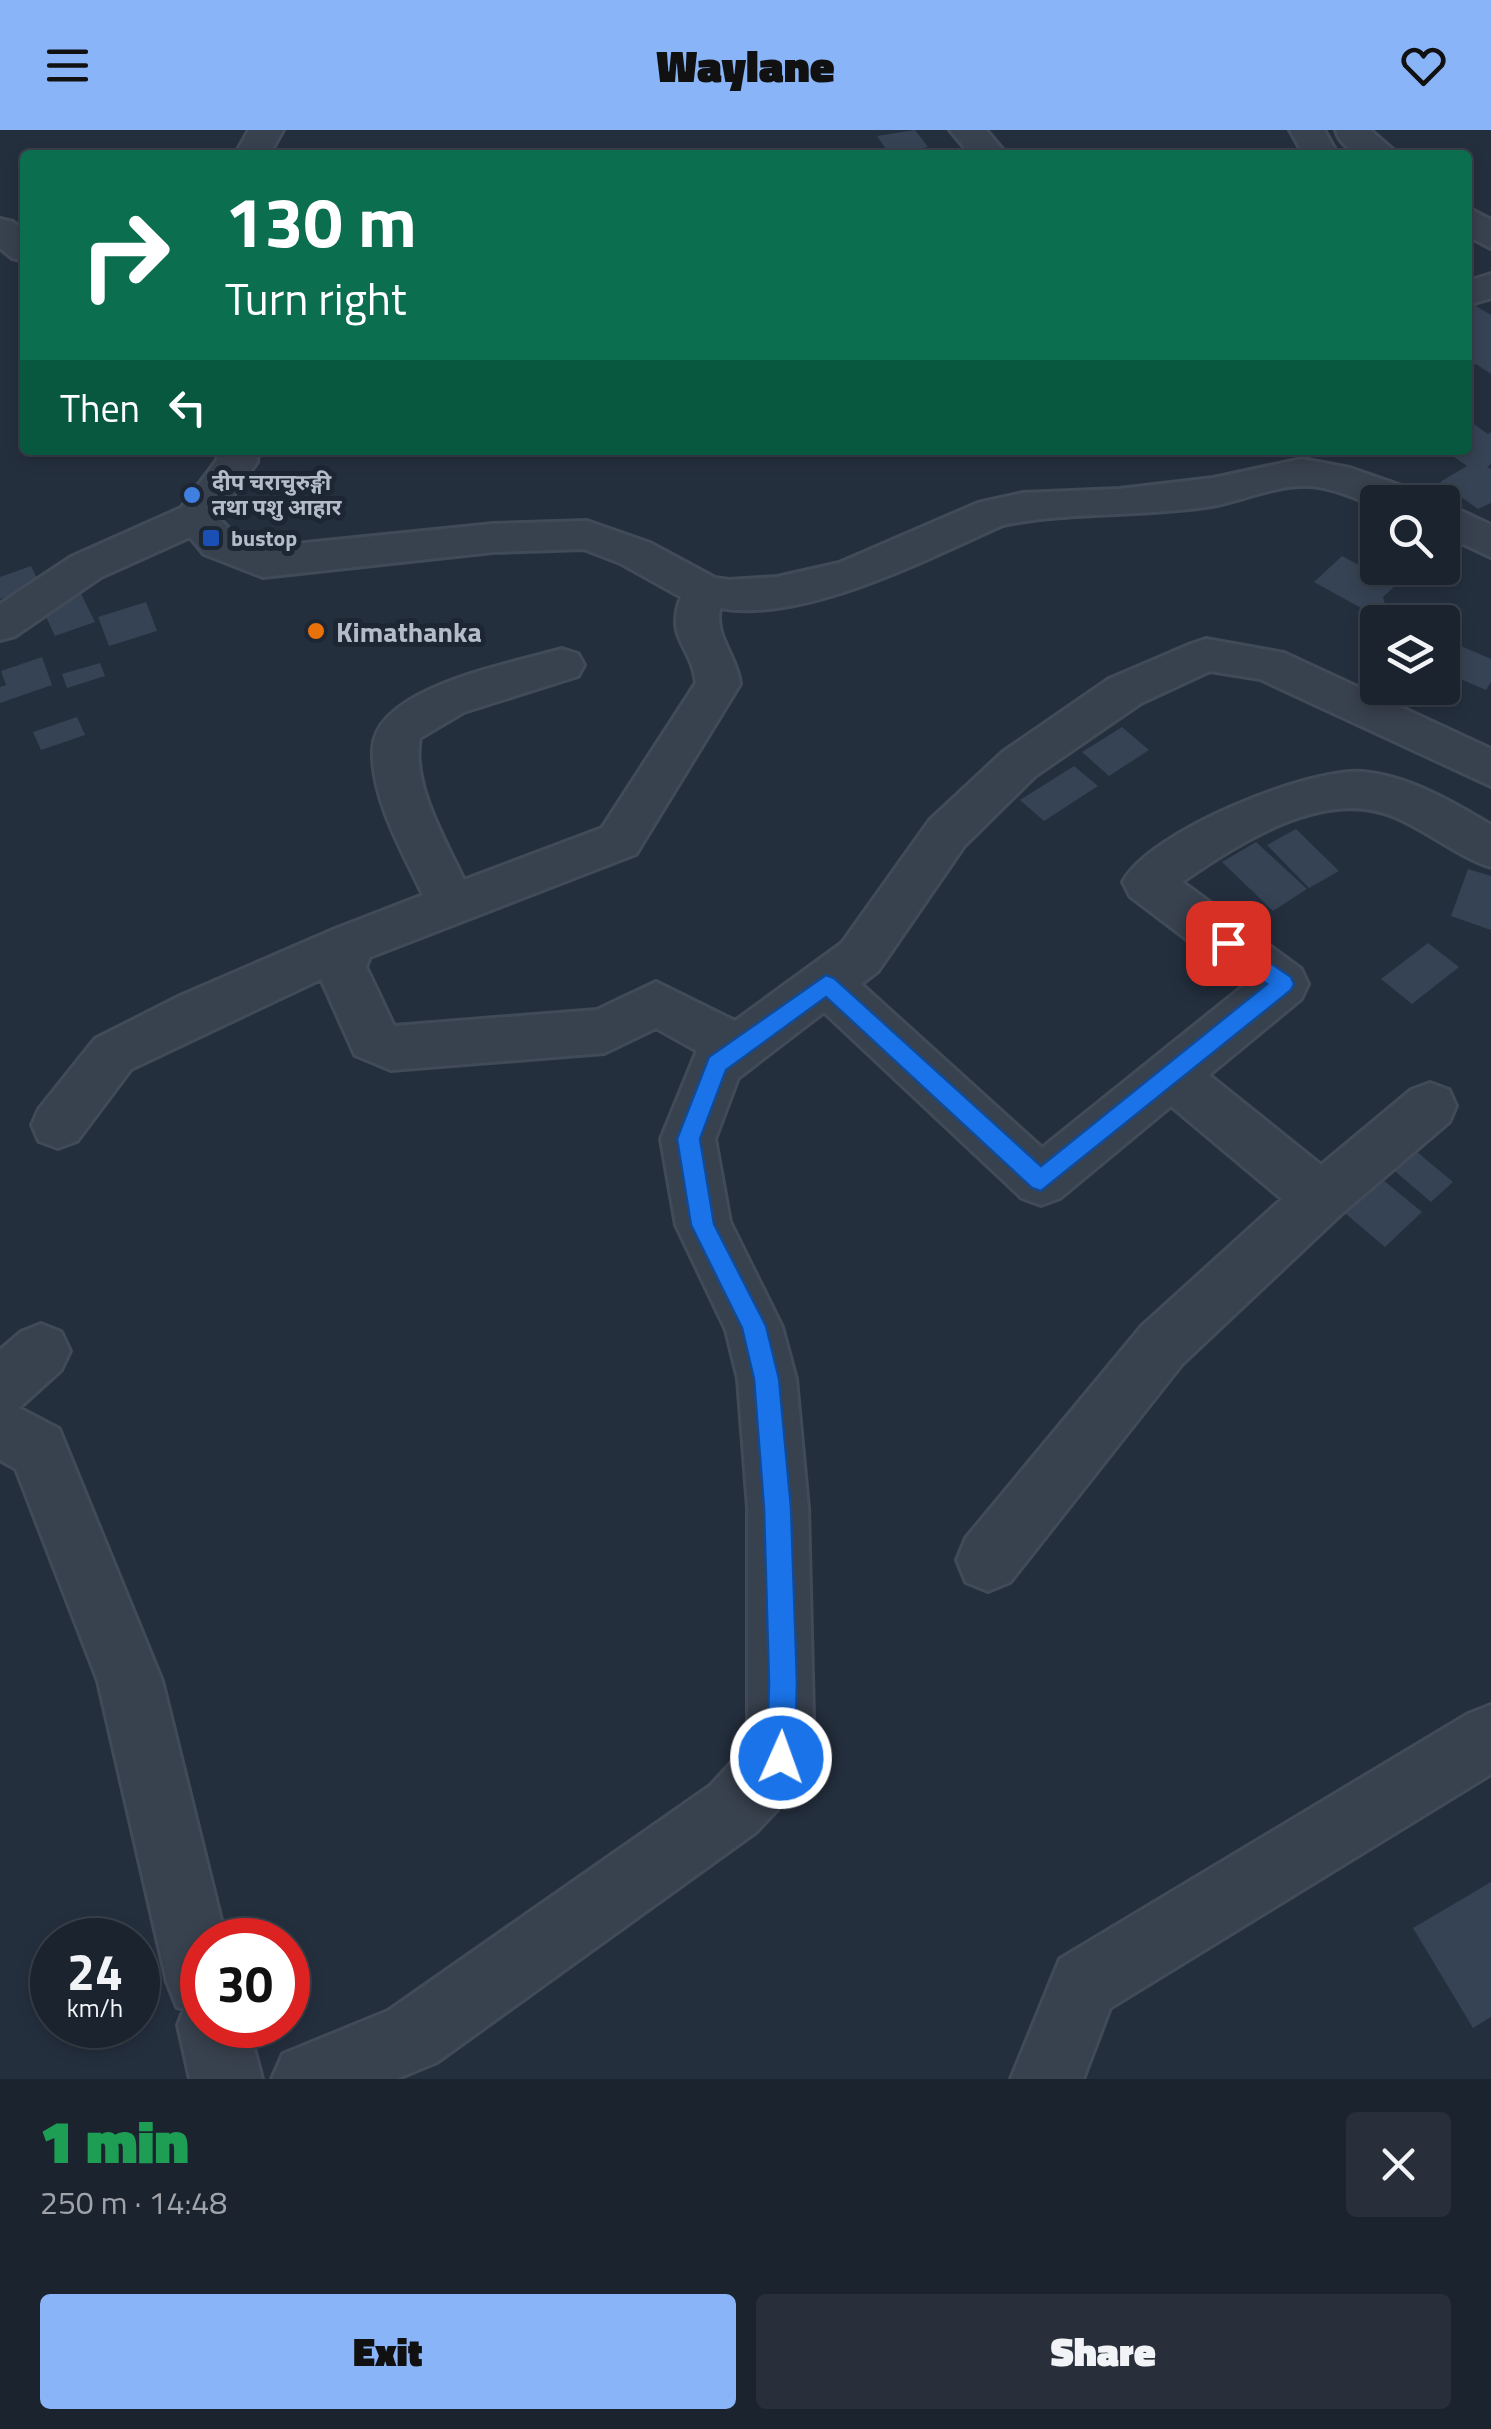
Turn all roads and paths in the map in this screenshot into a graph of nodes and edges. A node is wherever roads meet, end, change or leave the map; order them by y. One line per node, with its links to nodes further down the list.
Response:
1 (968, 130): 3 (street)
2 (1351, 132): 4 (street)
3 (986, 150)
4 (1375, 150)
5 (0, 230): 6 (street)
6 (20, 246)
7 (238, 455): 10 (street)
8 (1273, 462): 9 (street); 13 (street)
9 (1360, 486)
10 (196, 518): 13 (street); 14 (street)
11 (1460, 526): 12 (street)
12 (1491, 544)
13 (705, 590): 18 (street)
14 (0, 626)
15 (562, 666): 18 (street)
16 (1491, 770): 20 (street)
17 (1491, 848): 22 (street)
18 (452, 905): 19 (street)
19 (352, 943): 21 (street); 24 (street)
20 (826, 984): 21 (street); 22 (street)
21 (738, 1048): 32 (street)
22 (1171, 1075): 25 (street)
23 (1430, 1106): 25 (street)
24 (58, 1125)
25 (1321, 1198): 27 (street)
26 (0, 1429): 29 (street)
27 (988, 1560)
28 (1491, 1737): 33 (street)
29 (187, 1918)
30 (219, 2048): 31 (street)
31 (226, 2079)
32 (308, 2079)
33 (1048, 2079)

